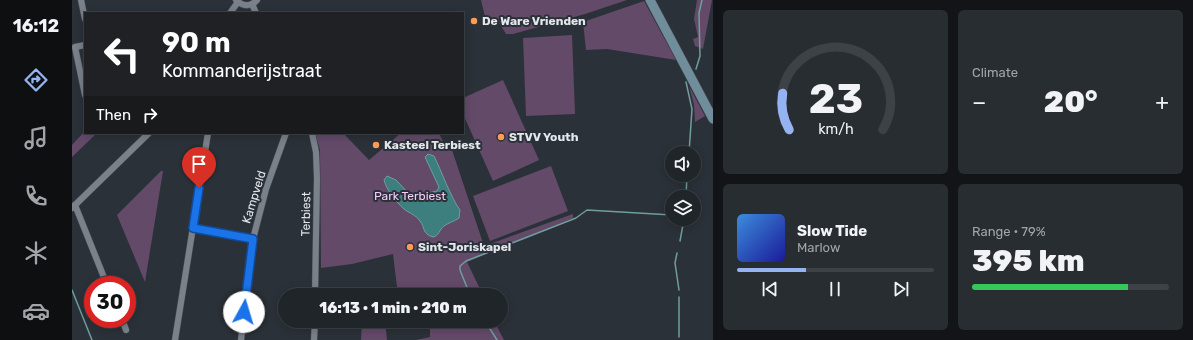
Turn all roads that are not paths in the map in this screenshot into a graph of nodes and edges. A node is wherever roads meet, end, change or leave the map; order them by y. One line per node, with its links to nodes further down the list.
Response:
1 (81, 0): 7 (street)
2 (650, 0): 10 (main road)
3 (237, 1): 4 (street); 5 (street)
4 (255, 2): 6 (street)
5 (231, 12)
6 (256, 12)
7 (84, 14)
8 (84, 45): 9 (street)
9 (84, 90)
10 (713, 119)
11 (148, 134): 15 (street)
12 (208, 134): 16 (street)
13 (286, 134): 17 (street, Kampveld)
14 (312, 134): 19 (street, Terbiest)
15 (73, 207): 18 (street)
16 (193, 228): 17 (street); 21 (street)
17 (253, 239): 22 (street, Kampveld)
18 (103, 276)
19 (315, 288)
20 (315, 328): 23 (street)
21 (175, 340)
22 (241, 340)
23 (314, 340)

